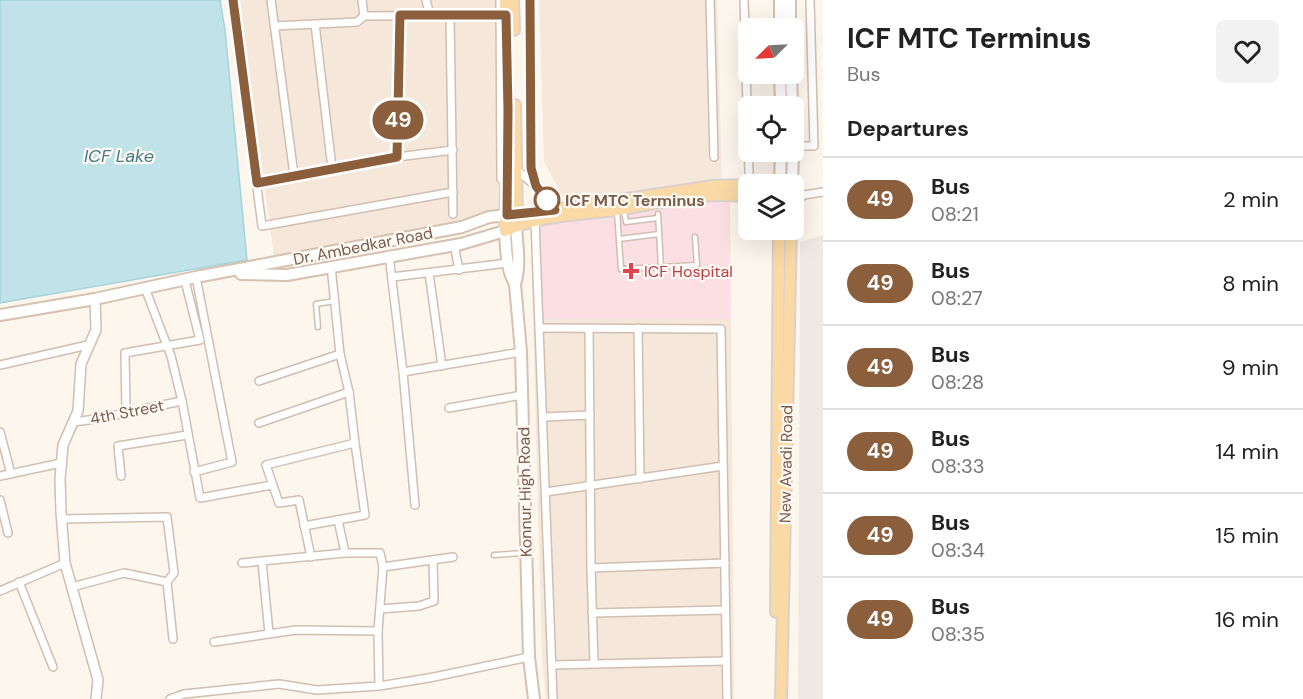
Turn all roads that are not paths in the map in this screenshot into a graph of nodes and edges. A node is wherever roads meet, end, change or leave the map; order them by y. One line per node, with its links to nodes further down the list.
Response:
1 (233, 0): 31 (street)
2 (271, 0): 22 (street)
3 (362, 0): 18 (street)
4 (426, 0): 16 (street)
5 (500, 0): 14 (street)
6 (505, 0): 14 (main road)
7 (513, 0): 14 (main road, Konnur High Road)
8 (530, 0): 33 (street)
9 (710, 0): 26 (street)
10 (744, 0): 29 (street)
11 (780, 0): 19 (main road)
12 (790, 0): 20 (main road)
13 (810, 0): 23 (street)
14 (506, 14): 17 (street); 28 (main road, Konnur High Road); 40 (main road)
15 (400, 15): 16 (street); 18 (street); 25 (street)
16 (430, 15): 17 (street)
17 (450, 15): 24 (street)
18 (364, 16): 21 (street)
19 (780, 18)
20 (790, 18)
21 (315, 24): 22 (street); 27 (street)
22 (275, 26): 30 (street)
23 (804, 146)
24 (453, 150): 25 (street); 34 (street)
25 (397, 157): 27 (street)
26 (714, 157)
27 (332, 168): 30 (street)
28 (516, 169): 33 (street); 40 (main road, Konnur High Road)
29 (749, 172)
30 (294, 175): 31 (street)
31 (257, 183): 34 (street)
32 (738, 185): 38 (main road)
33 (536, 186): 39 (street)
34 (453, 192): 41 (street)
35 (823, 192): 36 (street)
36 (804, 195)
37 (738, 196): 38 (main road)
38 (620, 204): 39 (main road); 42 (main road); 46 (lane); 48 (lane)
39 (555, 210): 40 (main road)
40 (508, 211): 43 (main road, Konnur High Road); 44 (main road, Dr. Ambedkar Road); 45 (main road)
41 (453, 214)
42 (535, 220): 43 (main road); 67 (street)
43 (516, 226): 45 (main road); 61 (main road, Konnur High Road)
44 (453, 229): 51 (street); 58 (main road, Dr. Ambedkar Road)
45 (505, 231): 51 (main road, Dr. Ambedkar Road); 53 (main road, Konnur High Road)
46 (659, 234): 48 (lane); 55 (lane)
47 (695, 237): 55 (lane)
48 (619, 239): 55 (lane)
49 (779, 240): 142 (main road, New Avadi Road)
50 (791, 240): 143 (main road, New Avadi Road)
51 (452, 245): 52 (main road, Dr. Ambedkar Road); 56 (street)
52 (389, 255): 54 (main road, Dr. Ambedkar Road); 59 (street)
53 (508, 263): 56 (street); 61 (main road, Konnur High Road)
54 (331, 266): 58 (main road, Dr. Ambedkar Road); 64 (street)
55 (661, 267)
56 (459, 270): 57 (street)
57 (429, 273): 59 (street); 75 (street)
58 (218, 274): 60 (main road, Dr. Ambedkar Road)
59 (392, 277): 76 (street)
60 (190, 279): 62 (main road, Dr. Ambedkar Road); 71 (street); 92 (street)
61 (515, 284): 72 (main road, Konnur High Road)
62 (145, 288): 63 (main road, Dr. Ambedkar Road); 71 (street)
63 (95, 299): 65 (main road, Dr. Ambedkar Road); 70 (street)
64 (336, 301): 66 (lane); 73 (street)
65 (0, 315)
66 (318, 327)
67 (539, 328): 68 (street); 84 (street)
68 (589, 328): 69 (street); 83 (street)
69 (638, 328): 91 (street); 96 (street)
70 (88, 345): 74 (street); 85 (street)
71 (167, 347): 80 (street); 82 (street)
72 (521, 352): 75 (street); 79 (main road, Konnur High Road)
73 (340, 354): 77 (street); 78 (street)
74 (0, 365)
75 (442, 366): 76 (street)
76 (403, 372): 101 (street)
77 (259, 381)
78 (349, 392): 86 (street); 89 (street)
79 (522, 395): 81 (street); 107 (main road, Konnur High Road)
80 (182, 401): 82 (street, 4th Street); 88 (street)
81 (449, 408)
82 (126, 412): 85 (street, 4th Street)
83 (590, 415): 84 (street); 98 (street)
84 (543, 417): 99 (street)
85 (73, 422): 90 (street)
86 (259, 423)
87 (0, 432): 93 (street)
88 (187, 435): 92 (street); 95 (street)
89 (355, 443): 97 (street); 103 (street)
90 (62, 462): 93 (street); 102 (street)
91 (723, 466): 96 (street); 115 (street)
92 (194, 472): 97 (street)
93 (11, 474): 94 (street)
94 (0, 476)
95 (121, 476)
96 (640, 479): 98 (street)
97 (272, 485): 104 (street)
98 (592, 486): 99 (street); 117 (street)
99 (546, 492): 132 (street)
100 (0, 500): 105 (street)
101 (415, 505)
102 (61, 519): 113 (street); 119 (street)
103 (338, 520): 104 (street); 106 (street)
104 (304, 526): 109 (street)
105 (8, 533)
106 (345, 553): 109 (street); 116 (street)
107 (526, 553): 108 (lane); 129 (main road, Konnur High Road)
108 (494, 555)
109 (311, 557): 112 (street)
110 (453, 557): 111 (street)
111 (434, 560): 116 (street); 122 (street)
112 (262, 562): 114 (street); 126 (street)
113 (65, 563): 118 (street); 120 (street)
114 (242, 563)
115 (725, 563): 117 (street); 123 (street)
116 (383, 567): 122 (street)
117 (591, 568): 124 (street)
118 (19, 582): 121 (street); 133 (street)
119 (167, 582): 120 (street); 127 (street)
120 (72, 587): 136 (street)
121 (0, 591)
122 (380, 609): 125 (street)
123 (725, 610): 124 (street); 130 (street)
124 (592, 613): 131 (street)
125 (378, 631): 126 (street); 134 (street)
126 (269, 633): 128 (street)
127 (173, 639)
128 (214, 642)
129 (529, 657): 134 (street); 139 (main road, Konnur High Road)
130 (726, 661): 131 (street); 141 (street)
131 (594, 664): 132 (street)
132 (552, 665): 140 (street)
133 (53, 667)
134 (380, 686): 135 (street)
135 (317, 690): 137 (street); 138 (street)
136 (96, 699)
137 (170, 699)
138 (319, 699)
139 (534, 699)
140 (553, 699)
141 (727, 699)
142 (775, 699)
143 (781, 699)

